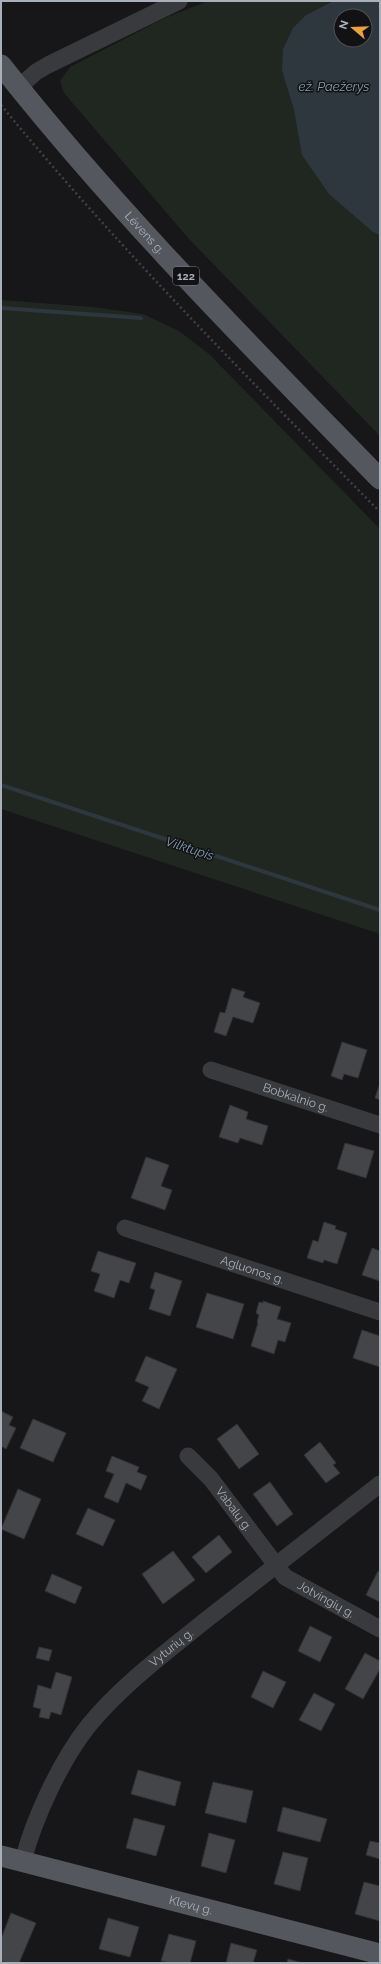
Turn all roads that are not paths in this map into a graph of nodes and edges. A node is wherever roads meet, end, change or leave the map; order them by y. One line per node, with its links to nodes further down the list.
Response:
1 (179, 1): 3 (street)
2 (1, 65): 3 (main road, Lėvens g. / 122)
3 (19, 87): 4 (main road, Lėvens g. / 122)
4 (380, 479)
5 (211, 1070): 6 (street, Bobkalnio g.)
6 (380, 1125)
7 (125, 1228): 8 (street, Agluonos g.)
8 (380, 1312)
9 (188, 1456): 11 (street, Vabalų g.)
10 (380, 1484): 11 (street, Vyturių g.)
11 (275, 1565): 12 (street, Jotvingių g.); 14 (street, Vyturių g.)
12 (380, 1629)
13 (1, 1856): 14 (main road, Klevų g.)
14 (23, 1861): 15 (main road, Klevų g.)
15 (380, 1954)

